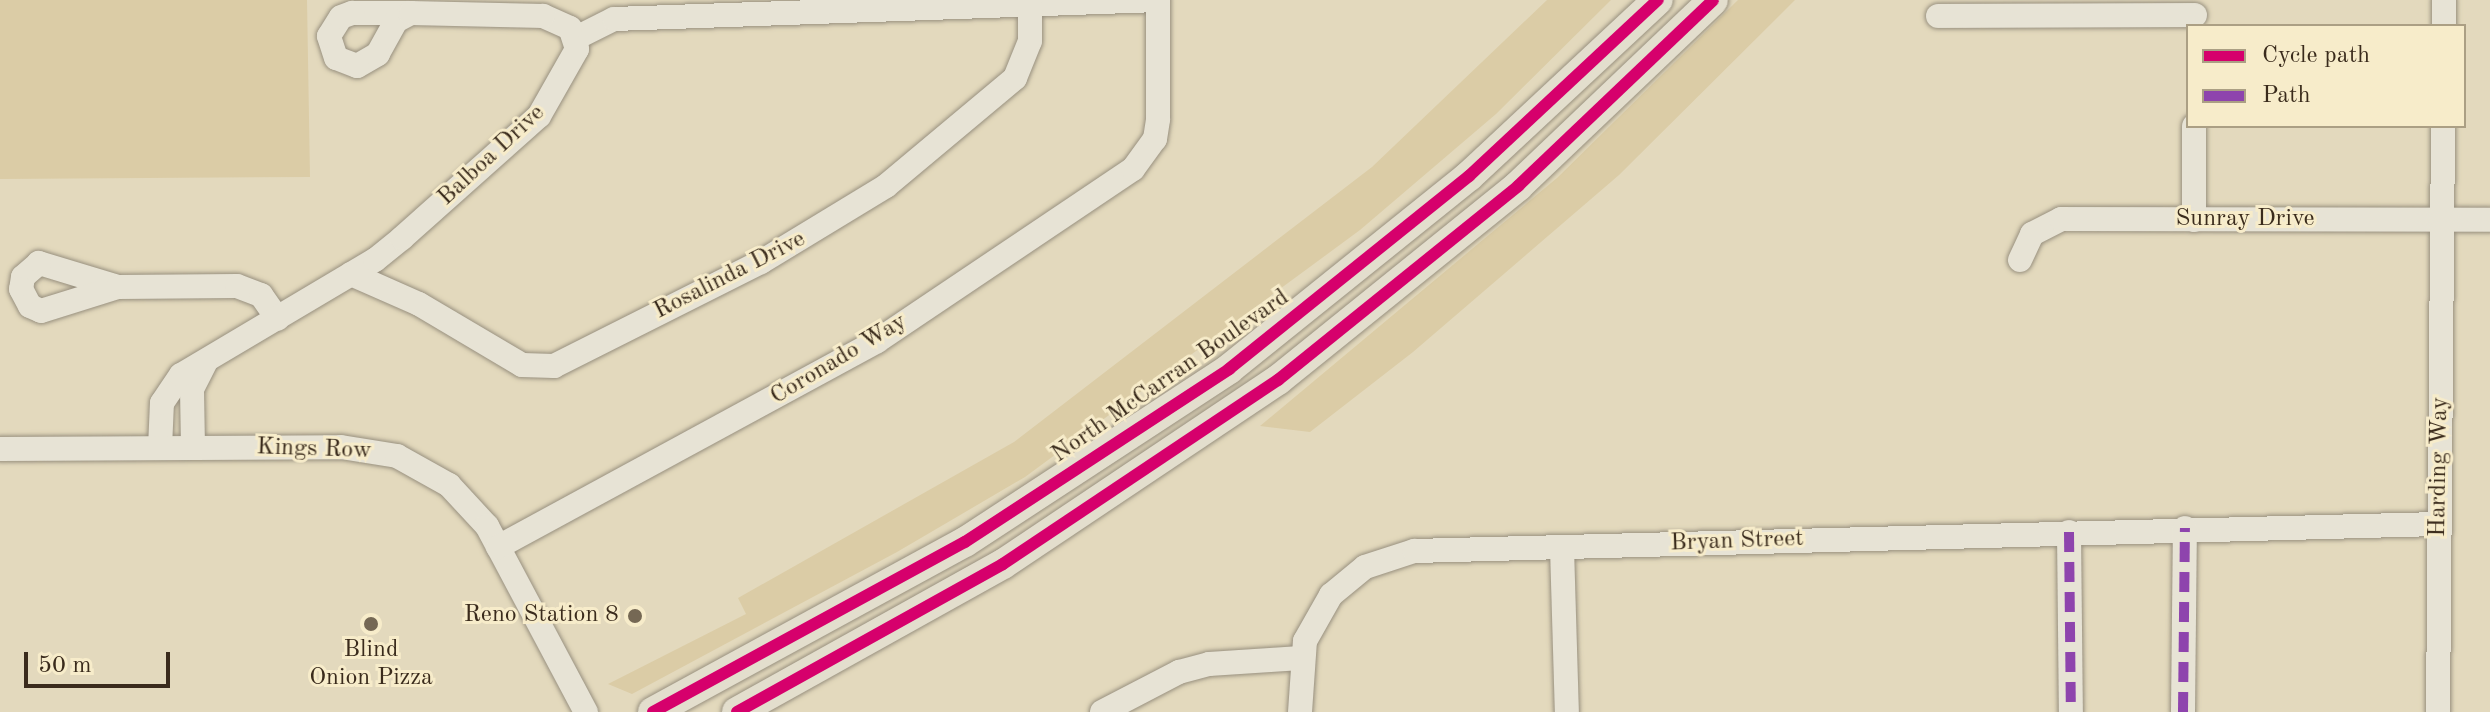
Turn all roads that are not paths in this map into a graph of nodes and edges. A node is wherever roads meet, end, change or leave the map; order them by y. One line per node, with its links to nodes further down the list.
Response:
1 (1158, 0): 5 (street); 29 (street, Coronado Way)
2 (1658, 0): 16 (main road, North McCarran Boulevard)
3 (1713, 0): 18 (main road)
4 (2444, 0): 9 (street)
5 (1030, 5): 10 (street); 19 (street, Rosalinda Drive)
6 (411, 13): 10 (street)
7 (2195, 14): 8 (street)
8 (1938, 16)
9 (2444, 24)
10 (576, 38): 19 (street, Balboa Drive)
11 (2194, 128): 13 (street)
12 (2443, 128): 15 (street, Harding Way)
13 (2194, 220): 15 (street, Sunray Drive); 17 (street, Sunray Drive)
14 (2490, 220): 15 (street, Sunray Drive)
15 (2443, 221): 26 (street, Harding Way)
16 (1398, 237): 18 (main road); 33 (main road, North McCarran Boulevard)
17 (2020, 260)
18 (1423, 266): 34 (main road)
19 (351, 274): 21 (street, Balboa Drive)
20 (118, 287): 21 (street)
21 (278, 319): 22 (street, Balboa Drive)
22 (206, 361): 23 (street); 24 (street, Balboa Drive)
23 (193, 447): 24 (street, Kings Row); 29 (street, Kings Row)
24 (160, 448): 25 (street, Kings Row)
25 (0, 449)
26 (2438, 524): 27 (street, Bryan Street); 40 (street, Harding Way)
27 (2185, 528): 28 (street, Bryan Street); 39 (street)
28 (2069, 532): 30 (street, Bryan Street); 38 (street)
29 (498, 547): 32 (street, Kings Row)
30 (1562, 548): 31 (street, Bryan Street); 37 (street)
31 (1301, 658): 35 (street); 36 (street, Bryan Street)
32 (586, 712)
33 (653, 712)
34 (737, 712)
35 (1102, 712)
36 (1300, 712)
37 (1567, 712)
38 (2071, 712)
39 (2183, 712)
40 (2438, 712)

